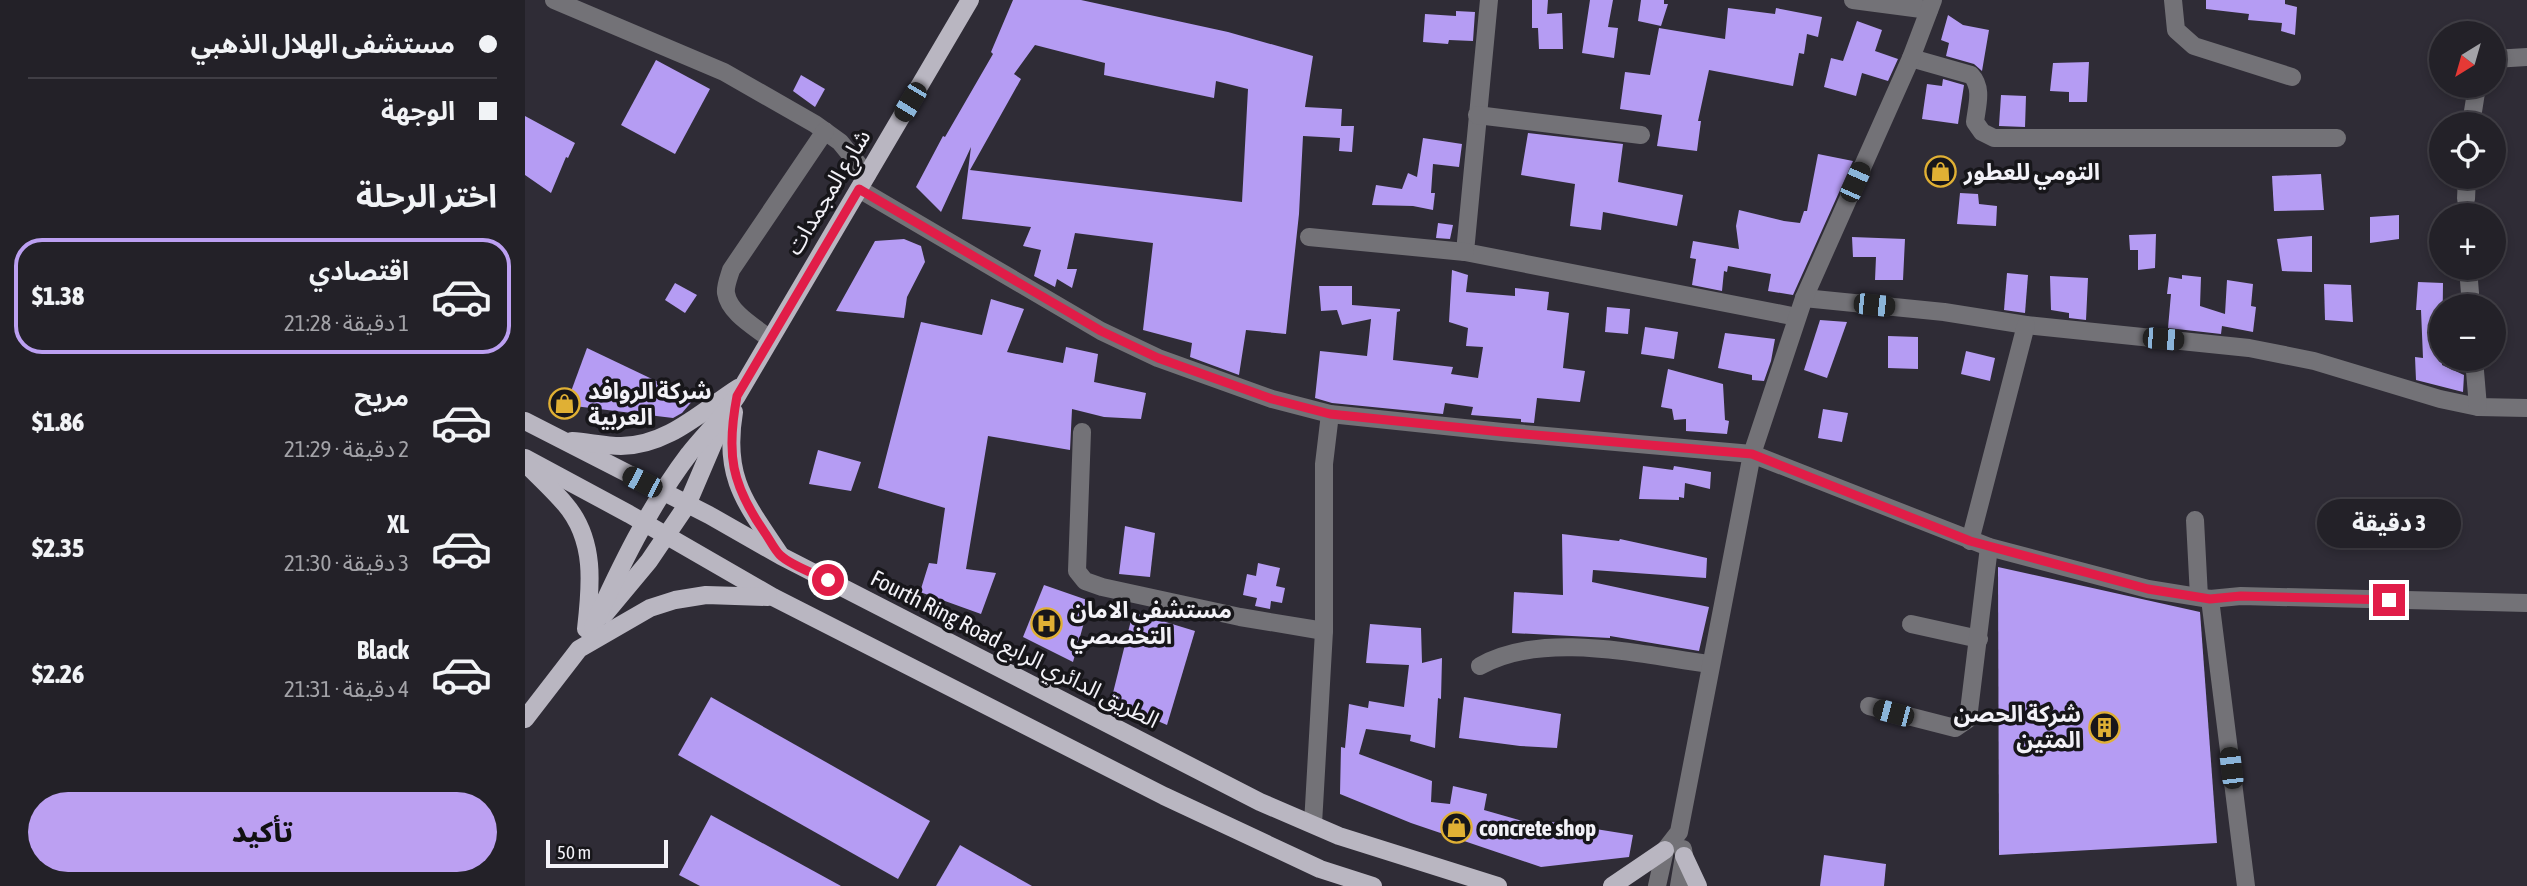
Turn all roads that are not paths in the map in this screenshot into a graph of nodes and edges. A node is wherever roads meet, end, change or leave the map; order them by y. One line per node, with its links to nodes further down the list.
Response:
1 (554, 0): 12 (street)
2 (970, 0): 15 (main road, شارع المجمدات)
3 (1489, 0): 11 (street)
4 (1853, 0): 6 (street)
5 (2173, 0): 10 (street)
6 (1931, 5): 8 (street)
7 (2527, 57): 9 (street)
8 (1911, 58): 14 (street); 20 (street)
9 (2506, 58)
10 (2292, 77)
11 (1477, 115): 13 (street); 19 (street)
12 (825, 131): 15 (street); 23 (street)
13 (1641, 135)
14 (2337, 138)
15 (863, 182): 23 (main road, شارع المجمدات); 28 (street)
16 (2466, 189): 17 (street)
17 (2466, 199)
18 (1309, 237): 19 (street)
19 (1465, 252): 21 (street)
20 (1804, 298): 21 (street); 22 (street)
21 (1797, 317): 32 (street)
22 (2026, 325): 26 (street); 39 (street)
23 (770, 339): 25 (main road, شارع المجمدات)
24 (2475, 371): 26 (street)
25 (736, 396): 31 (main road); 34 (main road, شارع المجمدات); 35 (main road, شارع المجمدات); 41 (main road)
26 (2477, 407): 27 (street)
27 (2527, 408)
28 (1330, 414): 32 (street); 46 (street)
29 (525, 421): 31 (main road, Fourth Ring Road الطريق الدائري الرابع)
30 (1082, 432): 46 (street)
31 (561, 440): 34 (main road, Fourth Ring Road الطريق الدائري الرابع)
32 (1752, 454): 39 (street); 49 (street)
33 (525, 460): 37 (main road); 47 (main road)
34 (663, 492): 35 (main road, Fourth Ring Road الطريق الدائري الرابع); 37 (main road, شارع المجمدات)
35 (687, 505): 38 (main road, شارع المجمدات); 41 (main road, Fourth Ring Road الطريق الدائري الرابع)
36 (2195, 520): 43 (street)
37 (644, 524): 38 (main road); 47 (main road, شارع المجمدات)
38 (666, 537): 42 (main road); 47 (main road, شارع المجمدات)
39 (1970, 541): 40 (street)
40 (1989, 547): 43 (street); 48 (street)
41 (781, 556): 53 (main road, Fourth Ring Road الطريق الدائري الرابع)
42 (773, 597): 47 (main road); 57 (main road)
43 (2204, 598): 44 (street); 63 (street)
44 (2527, 603)
45 (1911, 624): 48 (street)
46 (1325, 631): 53 (street)
47 (586, 639): 52 (main road)
48 (1979, 639): 51 (street)
49 (1710, 664): 50 (street); 54 (street)
50 (1480, 666)
51 (1869, 706)
52 (525, 719)
53 (1313, 824): 58 (main road, Fourth Ring Road الطريق الدائري الرابع)
54 (1678, 832): 55 (street); 56 (street)
55 (1665, 850): 59 (main road); 60 (street)
56 (1685, 856): 61 (street); 62 (main road)
57 (1373, 886)
58 (1498, 886)
59 (1612, 886)
60 (1657, 886)
61 (1679, 886)
62 (1699, 886)
63 (2246, 886)

